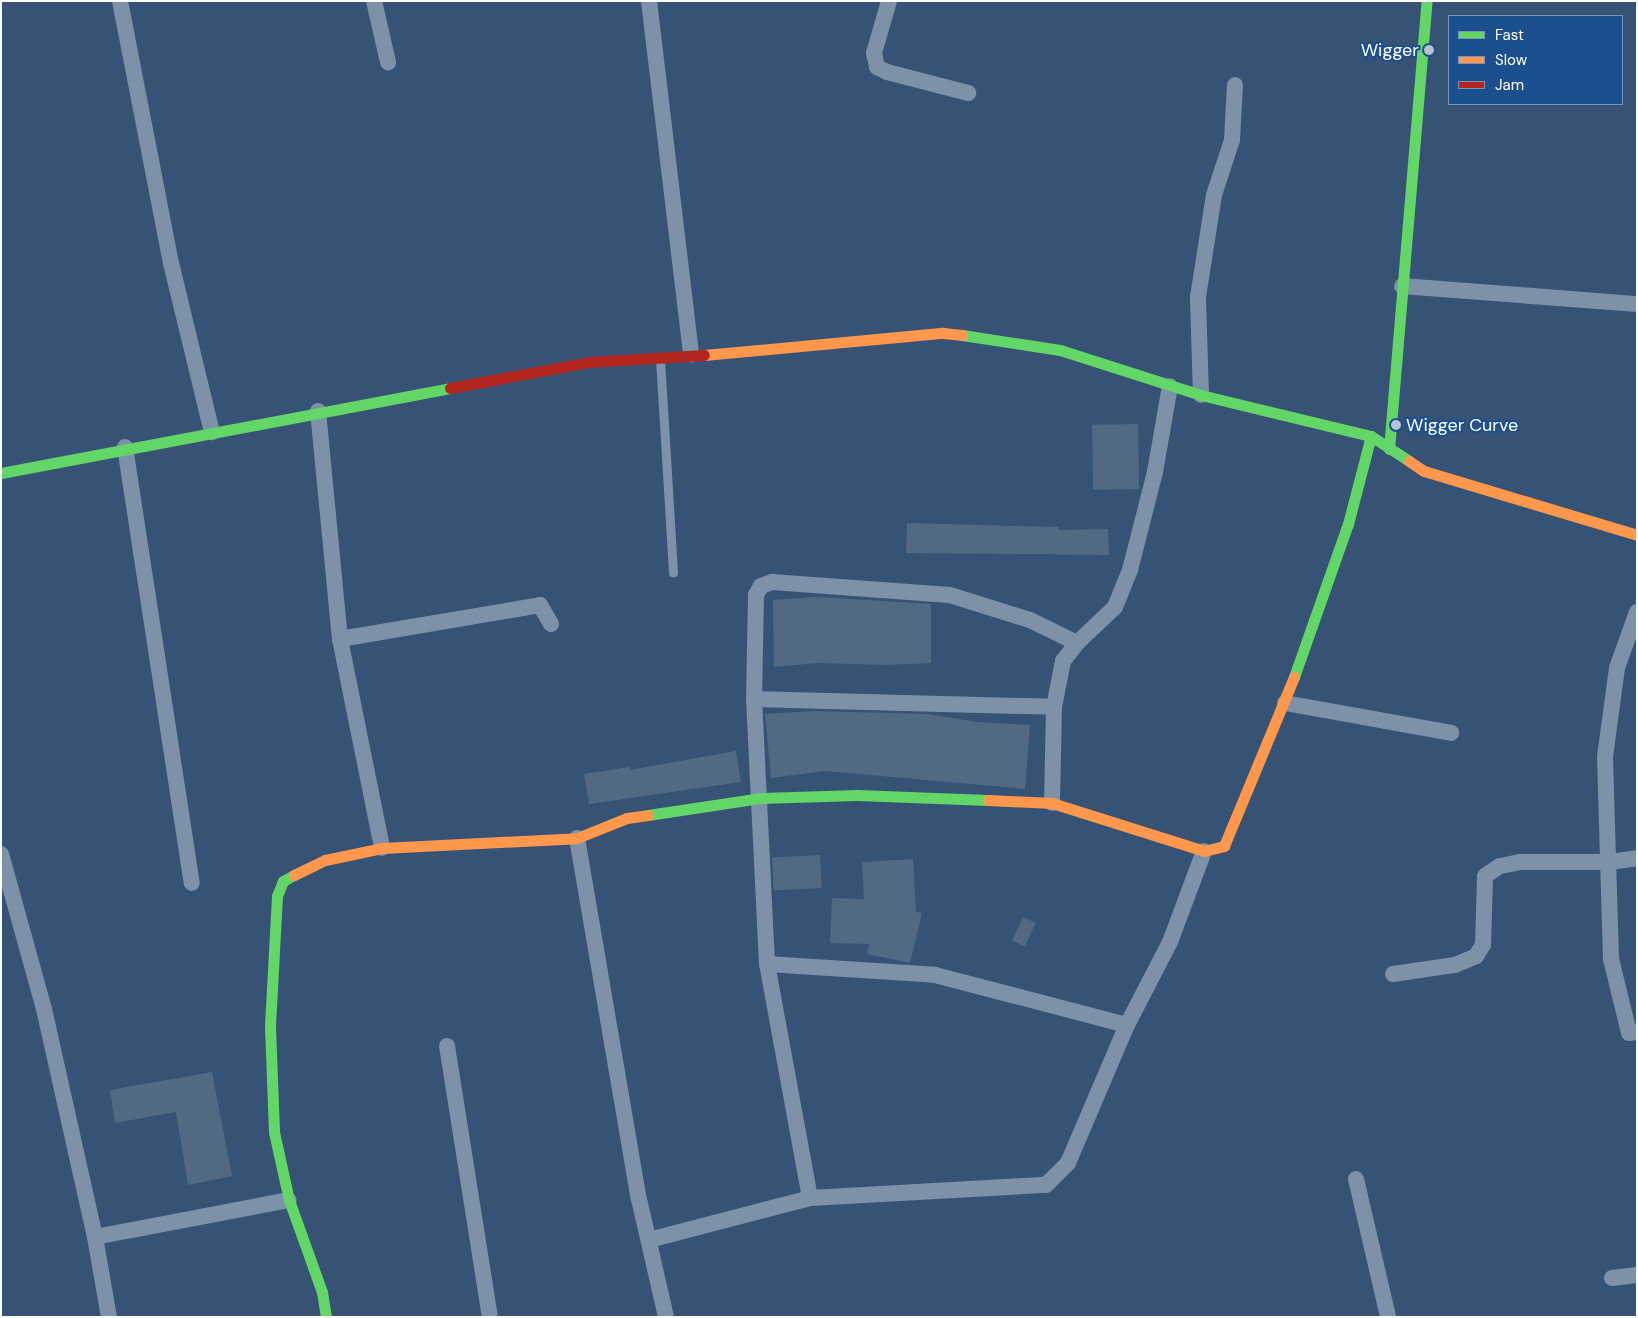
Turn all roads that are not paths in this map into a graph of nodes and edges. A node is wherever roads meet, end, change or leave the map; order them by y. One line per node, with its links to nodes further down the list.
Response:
1 (120, 1): 16 (street)
2 (374, 1): 6 (street)
3 (648, 1): 11 (street)
4 (890, 1): 8 (street)
5 (1427, 1): 9 (street)
6 (388, 62)
7 (1235, 85): 14 (street)
8 (968, 93)
9 (1402, 286): 10 (street); 19 (street)
10 (1637, 304)
11 (690, 355): 12 (street); 13 (street)
12 (660, 359): 15 (street); 22 (lane)
13 (1170, 386): 14 (street); 26 (street)
14 (1201, 395): 17 (street)
15 (318, 411): 16 (street); 25 (street)
16 (212, 432): 18 (street)
17 (1371, 436): 19 (street); 28 (street)
18 (125, 447): 20 (street); 39 (street)
19 (1389, 449): 21 (street)
20 (1, 473)
21 (1637, 535)
22 (673, 573)
23 (1637, 612): 38 (street)
24 (551, 624): 25 (street)
25 (340, 638): 34 (street)
26 (1077, 643): 27 (street); 29 (street)
27 (754, 699): 29 (street); 31 (street)
28 (1285, 703): 30 (street); 35 (street)
29 (1054, 707): 32 (street)
30 (1451, 733)
31 (760, 798): 32 (street); 33 (street); 40 (street)
32 (1052, 803): 35 (street)
33 (577, 838): 34 (street); 49 (street)
34 (382, 848): 47 (street)
35 (1204, 851): 42 (street)
36 (1, 854): 48 (street)
37 (1637, 858): 38 (street)
38 (1610, 862): 41 (street); 43 (street)
39 (192, 883)
40 (767, 964): 42 (street); 46 (street)
41 (1393, 974)
42 (1127, 1025): 46 (street)
43 (1637, 1032)
44 (447, 1046): 54 (street)
45 (1356, 1179): 56 (street)
46 (810, 1198): 49 (street)
47 (289, 1200): 48 (street); 53 (street)
48 (95, 1236): 52 (street)
49 (649, 1240): 55 (street)
50 (1637, 1274): 51 (street)
51 (1612, 1278)
52 (109, 1317)
53 (326, 1317)
54 (490, 1317)
55 (666, 1317)
56 (1388, 1317)

